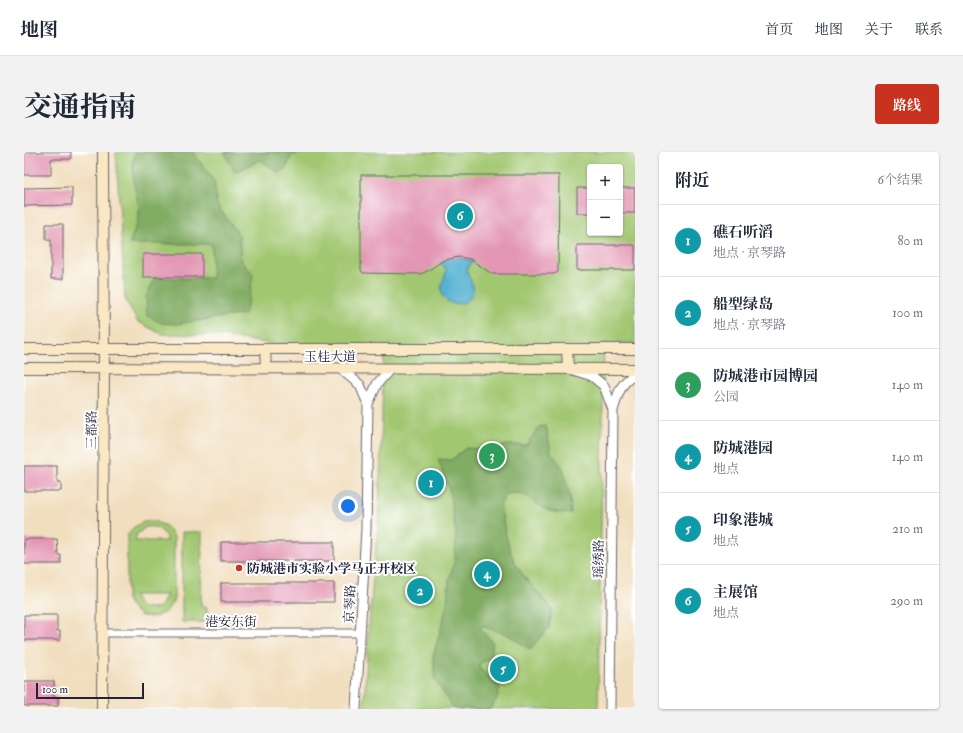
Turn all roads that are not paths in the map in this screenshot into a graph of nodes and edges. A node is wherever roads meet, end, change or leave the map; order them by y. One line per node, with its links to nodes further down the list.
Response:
1 (103, 154): 3 (main road, 三都路)
2 (24, 349): 3 (main road, 玉桂大道)
3 (104, 349): 4 (main road, 玉桂大道); 8 (main road, 三都路)
4 (266, 349): 5 (main road, 玉桂大道); 9 (main road)
5 (568, 349): 6 (main road, 玉桂大道); 12 (main road)
6 (635, 349)
7 (24, 368): 8 (main road, 玉桂大道)
8 (104, 368): 9 (main road, 玉桂大道); 17 (main road, 三都路)
9 (266, 368): 10 (main road, 玉桂大道)
10 (341, 369): 11 (main road, 玉桂大道); 15 (street)
11 (390, 369): 12 (main road, 玉桂大道); 15 (street)
12 (568, 369): 13 (main road, 玉桂大道); 16 (street)
13 (635, 369)
14 (635, 375): 16 (street)
15 (368, 404): 18 (street, 京琴路)
16 (612, 410): 21 (street, 瑶绣路)
17 (102, 633): 18 (street, 港安东街); 19 (main road, 三都路)
18 (360, 633): 20 (street, 京琴路)
19 (102, 709)
20 (356, 709)
21 (610, 709)

